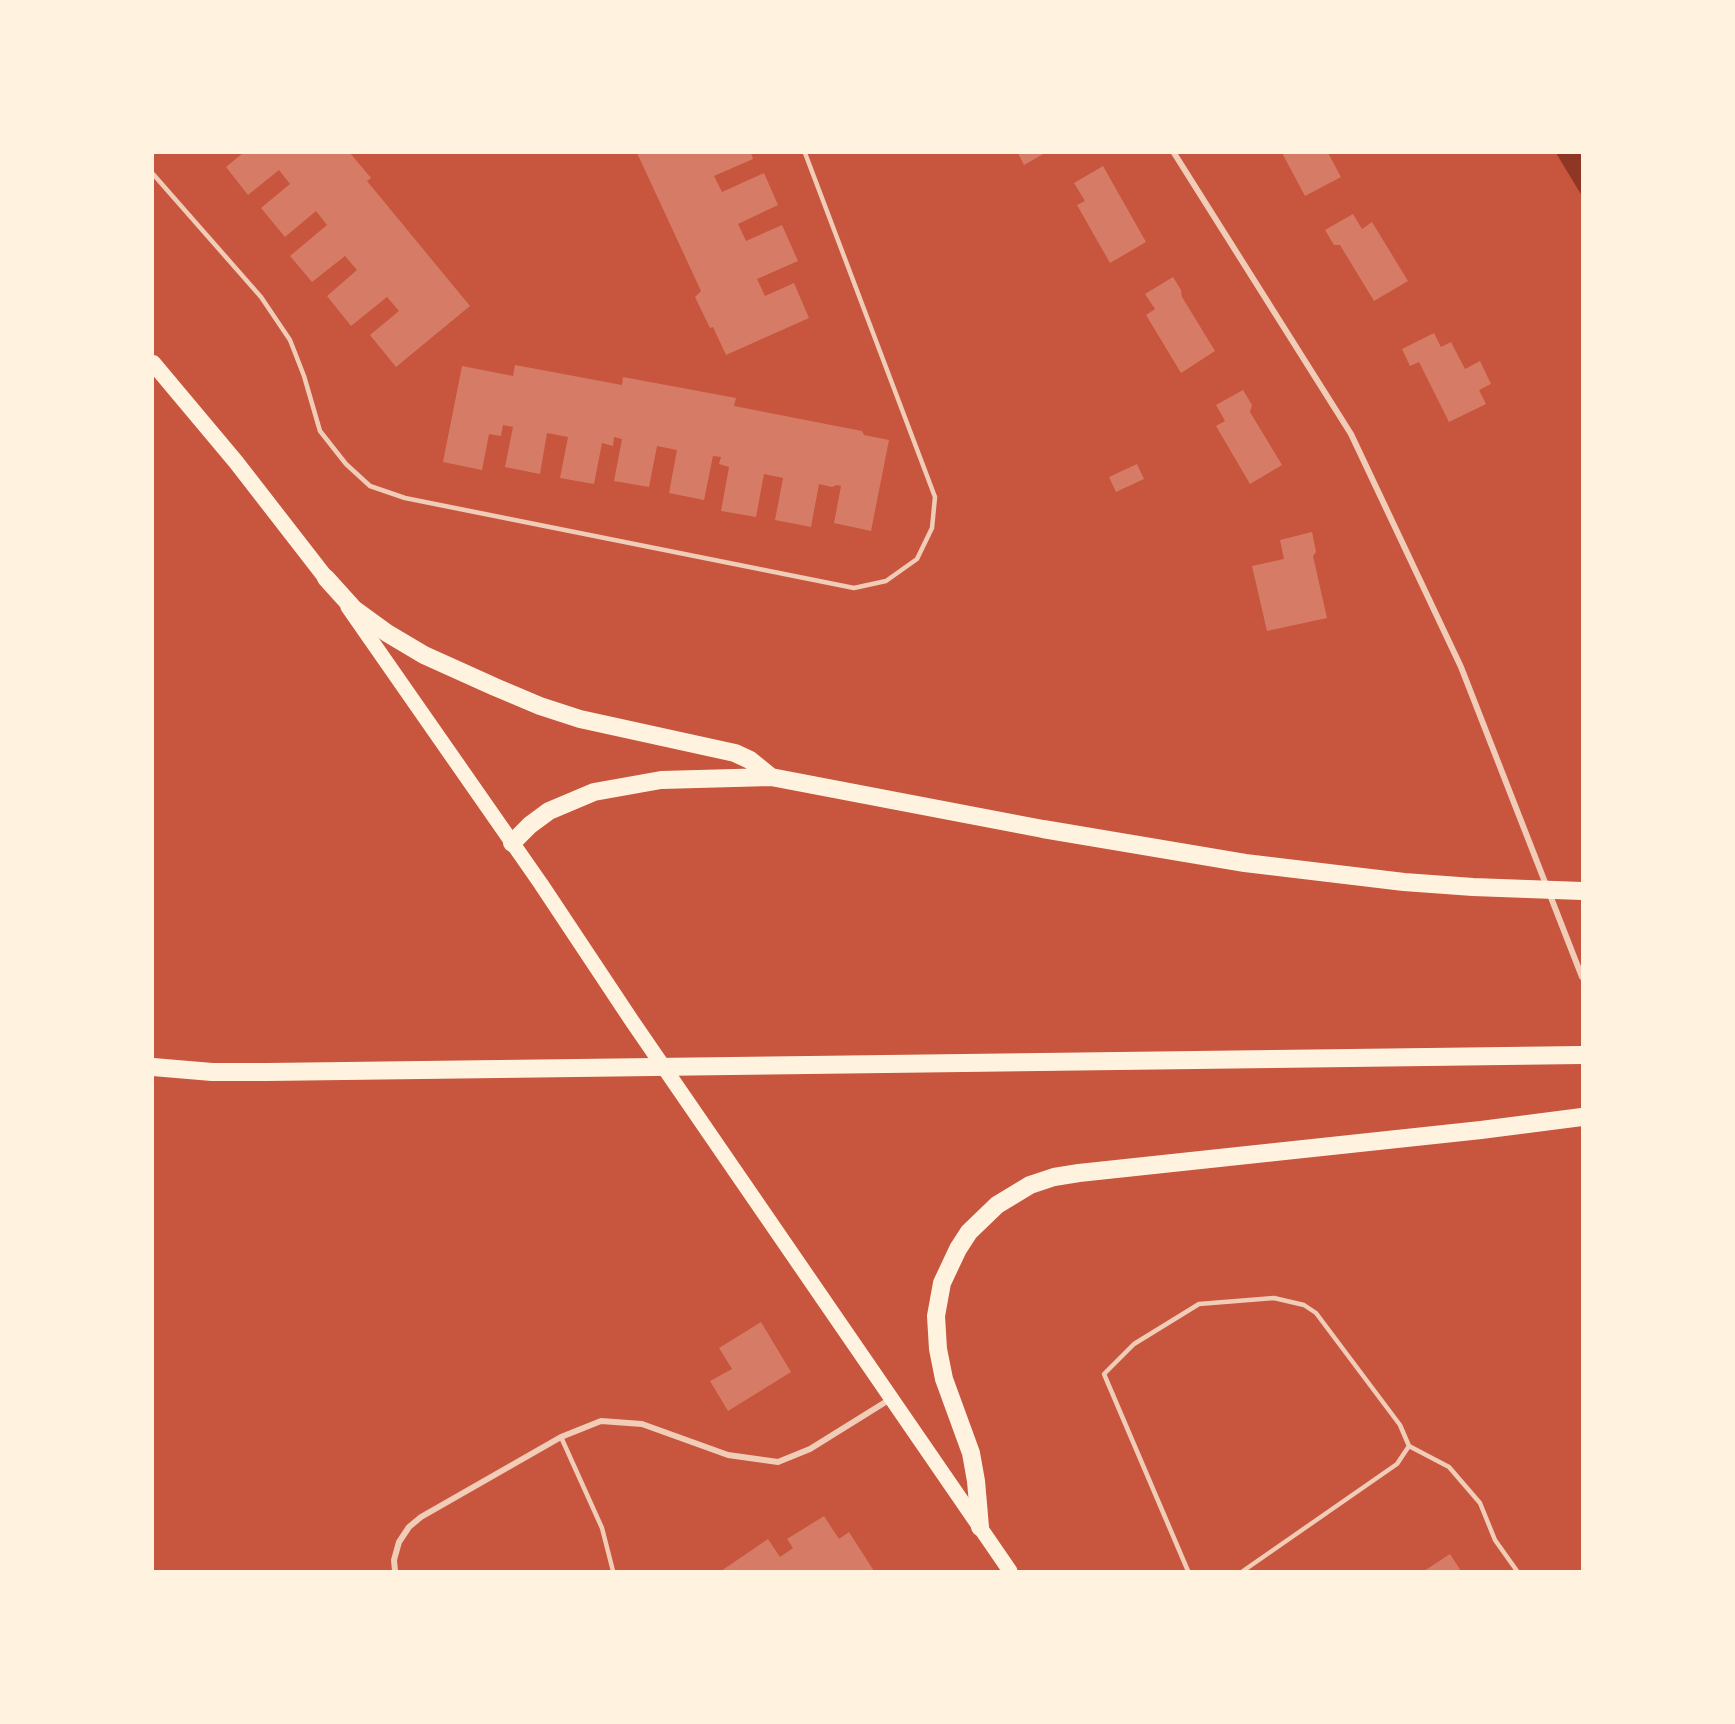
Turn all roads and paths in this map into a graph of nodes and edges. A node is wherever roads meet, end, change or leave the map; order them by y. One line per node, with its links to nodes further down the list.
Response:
1 (805, 153): 3 (lane)
2 (1174, 153): 9 (street)
3 (153, 174)
4 (153, 363): 5 (highway)
5 (326, 578): 6 (highway); 7 (main road)
6 (771, 777): 7 (highway); 8 (highway)
7 (512, 843): 13 (main road)
8 (1582, 891)
9 (1582, 977)
10 (1582, 1055): 11 (highway)
11 (153, 1067)
12 (1578, 1117): 16 (highway)
13 (892, 1398): 14 (street); 16 (main road)
14 (561, 1437): 17 (street); 18 (lane)
15 (1409, 1446): 20 (lane); 21 (lane); 22 (lane)
16 (980, 1527): 19 (main road)
17 (395, 1571)
18 (613, 1571)
19 (1011, 1571)
20 (1188, 1571)
21 (1243, 1571)
22 (1517, 1571)

